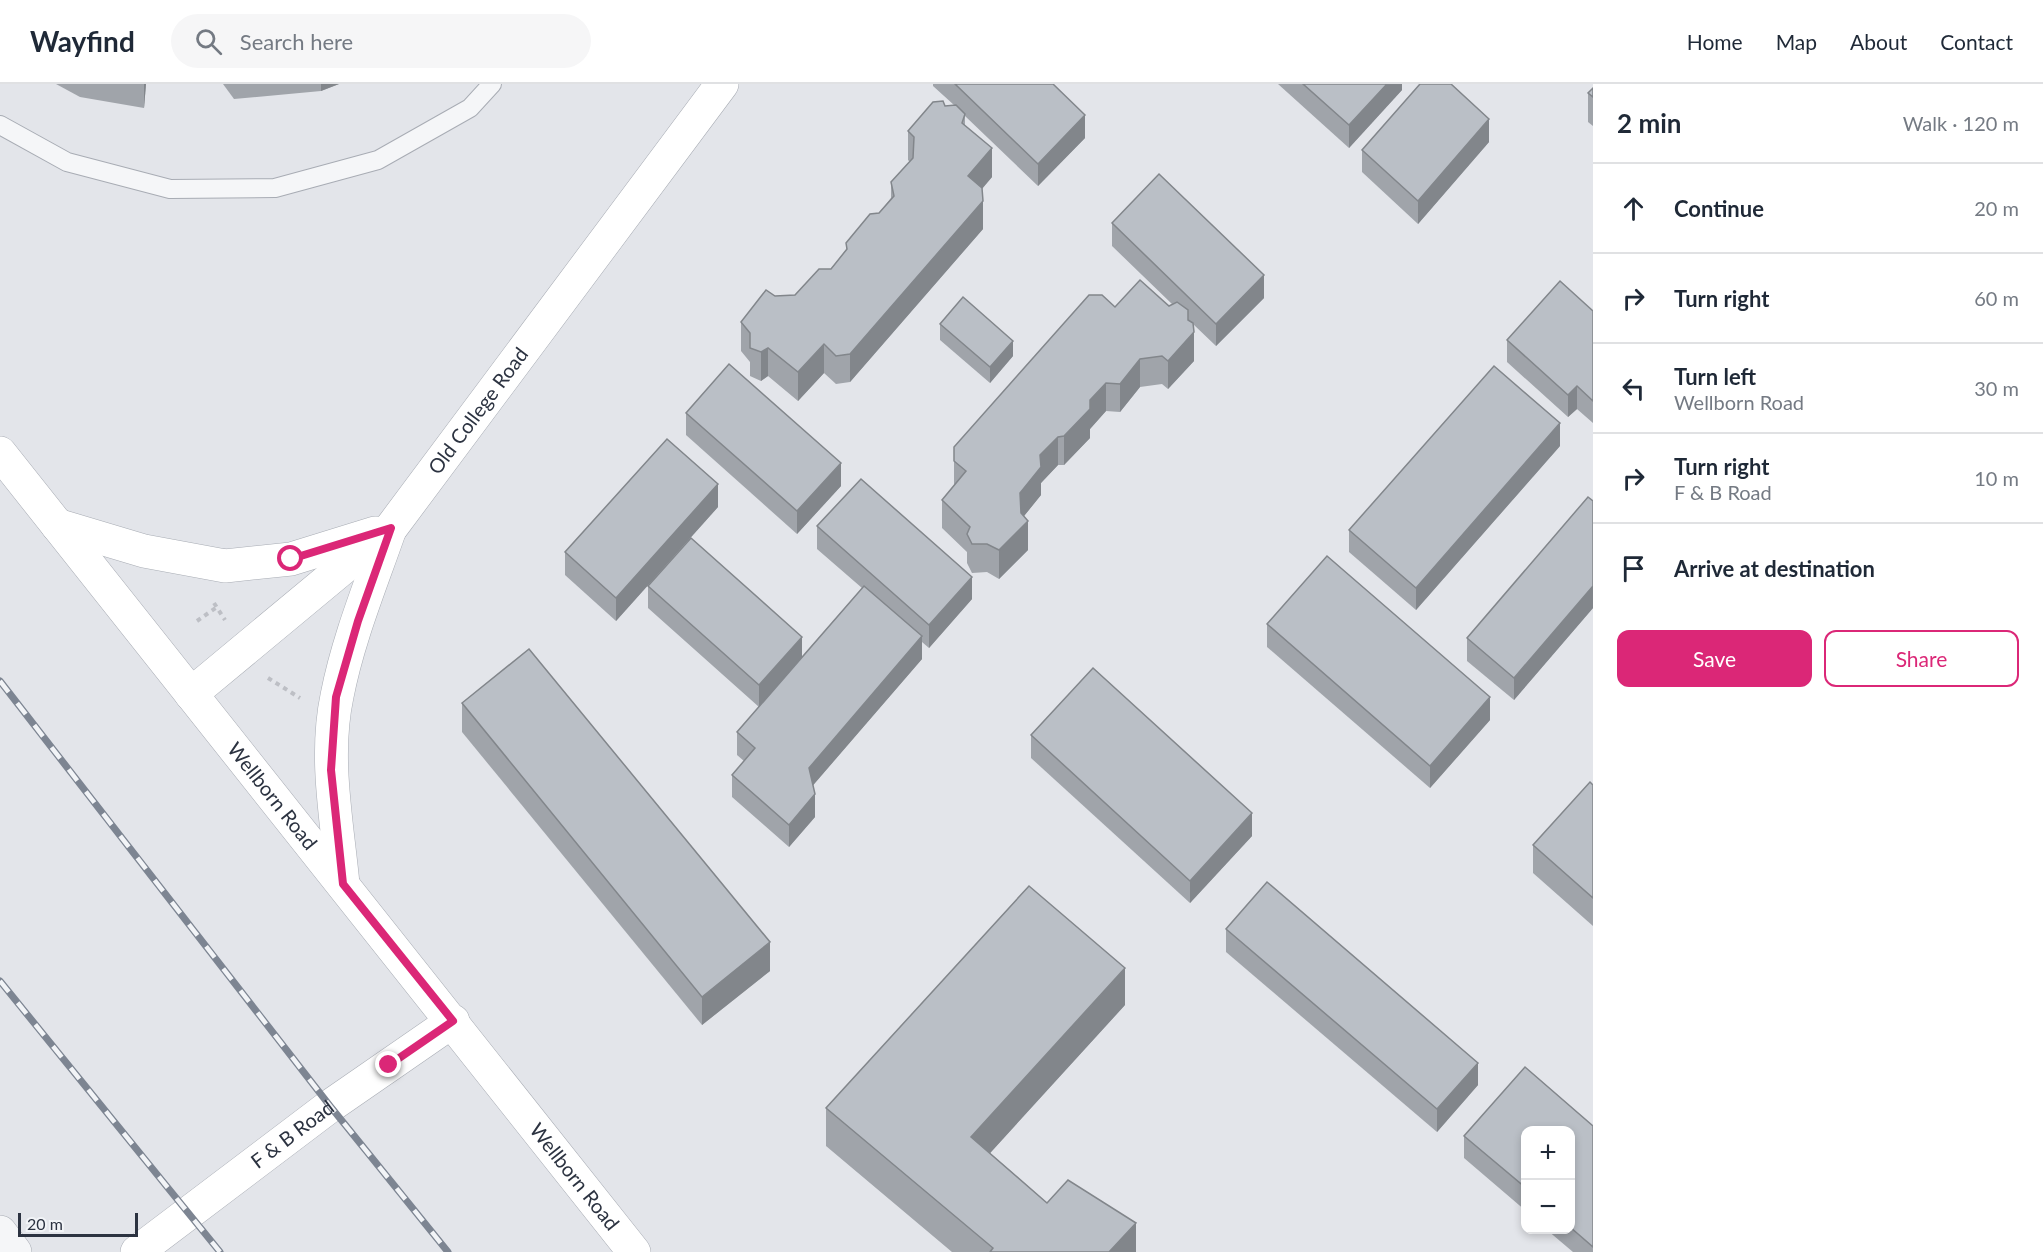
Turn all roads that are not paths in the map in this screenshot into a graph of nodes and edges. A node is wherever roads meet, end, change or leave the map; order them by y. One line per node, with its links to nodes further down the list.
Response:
1 (492, 84): 3 (lane)
2 (722, 84): 6 (main road, Old College Road)
3 (0, 125)
4 (0, 453): 5 (main road, Wellborn Road)
5 (57, 525): 6 (main road); 7 (main road, Wellborn Road)
6 (391, 528): 7 (main road, Old College Road); 8 (main road)
7 (191, 694): 8 (main road, Wellborn Road)
8 (343, 884): 9 (main road, Wellborn Road)
9 (453, 1021): 12 (main road, F & B Road); 13 (main road, Wellborn Road)
10 (0, 1232): 11 (street)
11 (15, 1252)
12 (137, 1252)
13 (634, 1252)

